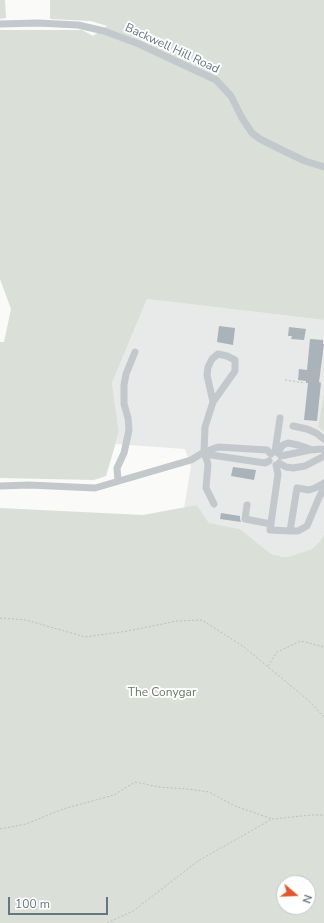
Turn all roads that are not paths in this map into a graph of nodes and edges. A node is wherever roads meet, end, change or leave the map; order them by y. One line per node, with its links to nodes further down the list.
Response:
1 (0, 24): 2 (street, Backwell Hill Road)
2 (324, 167)
3 (135, 352): 13 (street)
4 (213, 402): 4 (street); 10 (street)
5 (280, 418): 12 (street)
6 (293, 426): 7 (street)
7 (324, 439)
8 (310, 450): 9 (street); 12 (street); 12 (street)
9 (324, 450)
10 (204, 452): 12 (street); 12 (street); 13 (street); 17 (street)
11 (324, 456): 12 (street)
12 (276, 458): 19 (street)
13 (118, 481): 15 (street)
14 (324, 484): 20 (street)
15 (0, 486)
16 (324, 487): 20 (street)
17 (214, 504)
18 (247, 505): 19 (street)
19 (270, 524): 20 (street)
20 (290, 531)

